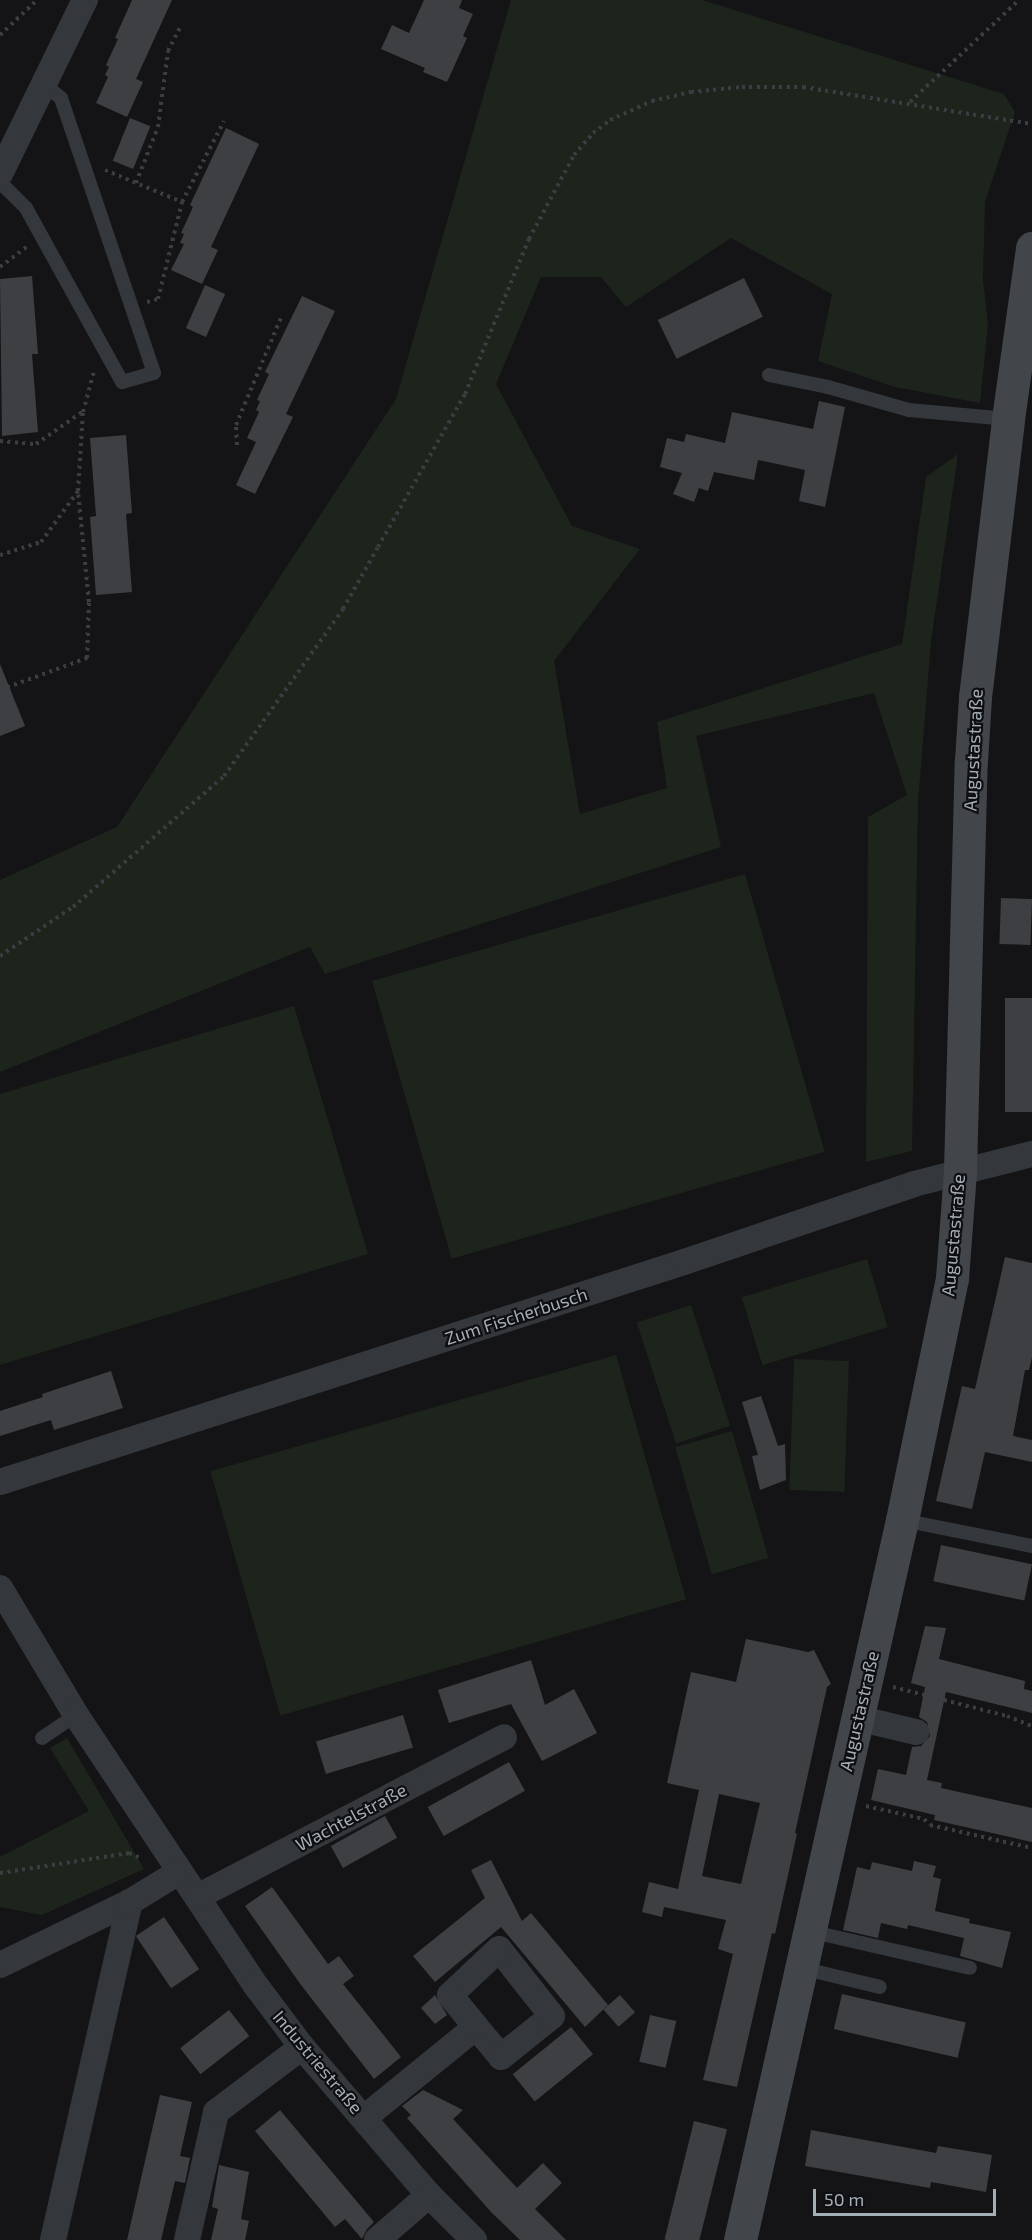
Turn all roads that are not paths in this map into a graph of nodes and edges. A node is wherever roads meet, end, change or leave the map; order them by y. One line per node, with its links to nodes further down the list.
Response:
1 (85, 0): 2 (street)
2 (45, 85): 3 (street); 4 (lane)
3 (0, 174)
4 (0, 182)
5 (1032, 248): 7 (main road, Augustastraße)
6 (769, 375): 7 (lane)
7 (1008, 420): 9 (main road, Augustastraße)
8 (1032, 1154): 9 (street, Zum Fischerbusch)
9 (960, 1171): 10 (street, Zum Fischerbusch); 11 (main road, Augustastraße)
10 (0, 1482)
11 (902, 1520): 12 (lane); 15 (main road, Augustastraße)
12 (1032, 1546)
13 (0, 1588): 14 (street, Industriestraße)
14 (76, 1715): 18 (lane); 19 (street, Industriestraße)
15 (857, 1718): 16 (street); 22 (main road, Augustastraße)
16 (916, 1732)
17 (504, 1737): 20 (street, Wachtelstraße)
18 (42, 1738)
19 (179, 1872): 20 (street, Industriestraße); 21 (street)
20 (197, 1897): 28 (street, Industriestraße)
21 (130, 1902): 23 (street); 31 (street)
22 (810, 1931): 24 (main road, Augustastraße); 25 (lane)
23 (0, 1965)
24 (801, 1968): 26 (lane); 35 (main road, Augustastraße)
25 (970, 1968)
26 (880, 1987)
27 (476, 2027): 29 (street)
28 (302, 2047): 29 (street, Industriestraße); 32 (street)
29 (364, 2118): 30 (street, Industriestraße)
30 (429, 2195): 33 (street); 34 (street, Industriestraße)
31 (53, 2240)
32 (187, 2240)
33 (377, 2240)
34 (474, 2240)
35 (740, 2240)

